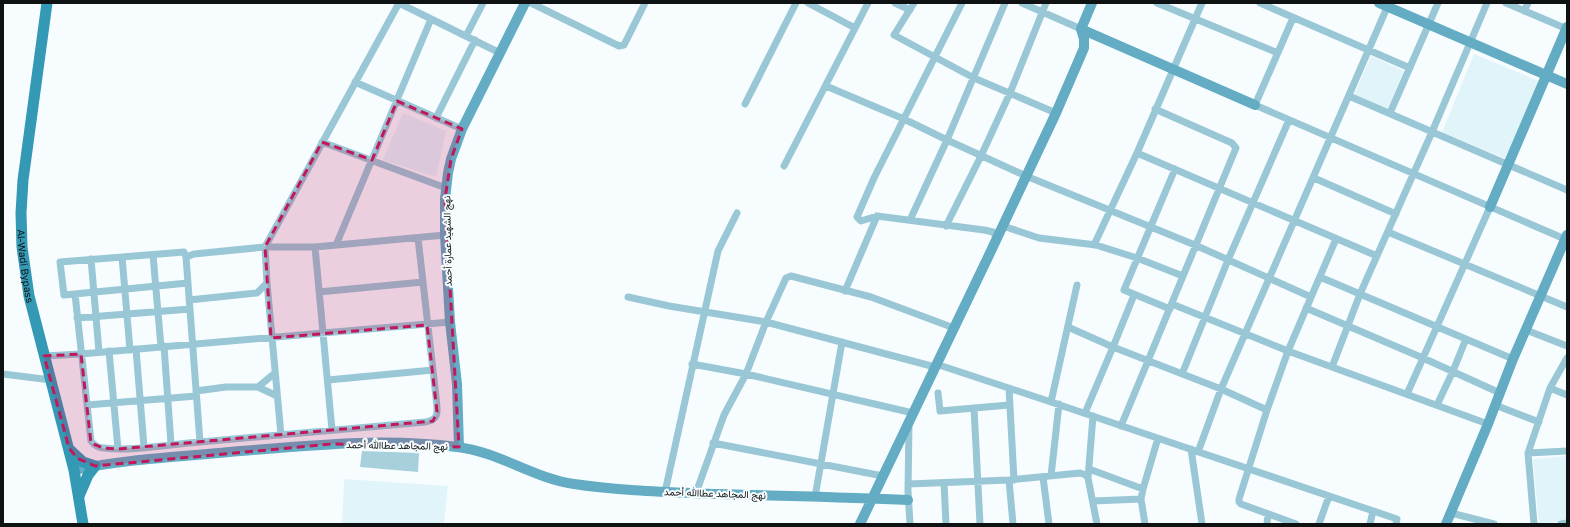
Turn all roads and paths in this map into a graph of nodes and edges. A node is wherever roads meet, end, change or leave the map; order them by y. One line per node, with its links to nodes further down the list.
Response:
1 (47, 3): 160 (main road, Al-Wadi Bypass)
2 (399, 3): 29 (street); 46 (street)
3 (483, 3): 35 (street)
4 (525, 3): 39 (street, نهج الشهيد عمارة أحمد)
5 (531, 3): 6 (street)
6 (645, 3)
7 (796, 3): 52 (street)
8 (808, 3): 32 (street)
9 (868, 3): 32 (street)
10 (894, 3): 25 (street)
11 (914, 3): 25 (street)
12 (962, 3): 41 (street)
13 (1005, 3): 45 (street)
14 (1022, 3): 27 (street)
15 (1046, 3): 27 (street)
16 (1092, 3): 34 (street)
17 (1156, 3): 30 (street)
18 (1202, 3): 30 (street)
19 (1260, 3): 28 (street)
20 (1438, 3): 31 (street)
21 (1487, 3): 37 (street)
22 (1506, 3): 26 (street)
23 (1528, 3): 26 (street)
24 (1385, 4): 31 (street); 38 (street)
25 (910, 10): 41 (street)
26 (1524, 11): 33 (street)
27 (1042, 12): 34 (street); 49 (street)
28 (1293, 18): 38 (street); 40 (street)
29 (431, 19): 35 (street); 51 (street)
30 (1194, 19): 40 (street); 43 (street)
31 (1429, 24): 37 (street); 42 (street)
32 (855, 28): 48 (street)
33 (1567, 28): 44 (street)
34 (1081, 29): 43 (street); 55 (street)
35 (466, 36): 36 (street)
36 (475, 40): 39 (street); 57 (street)
37 (1470, 42): 44 (street); 61 (street)
38 (1369, 50): 42 (street); 50 (street)
39 (500, 53): 60 (street, نهج الشهيد عمارة أحمد)
40 (1278, 53): 53 (street)
41 (935, 57): 45 (street); 58 (street)
42 (1410, 68): 56 (street)
43 (1172, 69): 53 (street); 54 (street)
44 (1546, 75): 47 (street); 68 (street)
45 (974, 78): 49 (street); 63 (street)
46 (355, 82): 51 (street); 64 (street)
47 (1567, 84)
48 (826, 86): 58 (street); 69 (street)
49 (1010, 93): 55 (street); 66 (street)
50 (1349, 96): 56 (street); 62 (street)
51 (397, 101): 57 (street); 67 (street)
52 (745, 104)
53 (1256, 105): 59 (street)
54 (1155, 109): 65 (street); 75 (street)
55 (1056, 113): 72 (street)
56 (1390, 113): 61 (street)
57 (436, 118): 60 (street)
58 (904, 119): 63 (street); 82 (street)
59 (1289, 120): 62 (street); 77 (street)
60 (462, 129): 74 (street, نهج الشهيد عمارة أحمد)
61 (1432, 132): 68 (street); 71 (street)
62 (1332, 138): 71 (street); 73 (street)
63 (947, 140): 66 (street); 83 (street)
64 (322, 142): 67 (street); 97 (street)
65 (1137, 153): 70 (street); 79 (street)
66 (981, 156): 72 (street); 85 (street)
67 (372, 160): 74 (street); 94 (street)
68 (1509, 164): 76 (street); 78 (street)
69 (784, 166)
70 (1175, 169): 75 (street); 87 (street)
71 (1413, 174): 78 (street); 81 (street)
72 (1026, 176): 79 (street); 86 (street)
73 (1314, 178): 81 (street); 84 (street)
74 (446, 188): 89 (street, نهج الشهيد عمارة أحمد)
75 (1219, 188): 77 (street); 96 (street)
76 (1567, 190)
77 (1254, 202): 84 (street); 105 (street)
78 (1490, 207): 91 (street); 106 (street)
79 (1110, 210): 87 (street); 95 (street)
80 (737, 213): 133 (street)
81 (1396, 214): 88 (street)
82 (877, 216): 83 (street); 116 (street)
83 (910, 220): 85 (street)
84 (1295, 220): 92 (street); 109 (street)
85 (946, 226): 93 (street)
86 (1003, 226): 93 (street); 95 (street)
87 (1150, 227): 96 (street); 103 (street)
88 (1388, 232): 100 (street); 106 (street)
89 (445, 235): 90 (street); 138 (street, نهج الشهيد عمارة أحمد)
90 (418, 238): 94 (street); 110 (street)
91 (1566, 238): 123 (street)
92 (1336, 239): 100 (street); 108 (street)
93 (997, 240): 144 (street)
94 (336, 245): 98 (street)
95 (1094, 245): 103 (street)
96 (1195, 245): 105 (street); 107 (street)
97 (265, 247): 98 (street); 102 (street); 112 (street)
98 (315, 247): 118 (street)
99 (153, 255): 101 (street); 102 (street); 114 (street)
100 (1377, 256): 121 (street)
101 (122, 257): 104 (street); 115 (street)
102 (186, 257): 111 (street)
103 (1137, 258): 107 (street); 122 (street)
104 (91, 259): 117 (street); 120 (street)
105 (1228, 260): 109 (street); 136 (street)
106 (1465, 264): 123 (street); 141 (street)
107 (1182, 276): 128 (street)
108 (1320, 277): 121 (street); 125 (street)
109 (1270, 278): 125 (street); 147 (street)
110 (423, 282): 118 (street); 140 (street)
111 (188, 283): 114 (street); 126 (street)
112 (266, 283): 119 (street); 127 (street)
113 (1077, 284): 142 (street)
114 (156, 286): 115 (street); 132 (street)
115 (124, 289): 117 (street); 134 (street)
116 (845, 291): 139 (street); 144 (street)
117 (94, 292): 120 (street); 135 (street)
118 (319, 292): 146 (street)
119 (257, 293): 126 (street); 127 (street)
120 (75, 294): 137 (street)
121 (1360, 294): 141 (street); 143 (street)
122 (1134, 295): 128 (street); 154 (street)
123 (1541, 296): 129 (street); 145 (street)
124 (628, 297): 133 (street)
125 (1311, 297): 130 (street)
126 (189, 300): 131 (street)
127 (268, 303): 148 (street)
128 (1171, 306): 136 (street); 163 (street)
129 (1567, 307)
130 (1306, 308): 143 (street); 157 (street)
131 (190, 309): 132 (street); 151 (street)
132 (158, 311): 134 (street); 153 (street)
133 (704, 312): 139 (street); 165 (street)
134 (127, 314): 135 (street); 155 (street)
135 (96, 316): 137 (street); 158 (street)
136 (1206, 317): 147 (street); 173 (street)
137 (77, 318): 159 (street)
138 (450, 322): 140 (street); 210 (street, نهج الشهيد عمارة أحمد)
139 (766, 322): 150 (street); 172 (street)
140 (427, 325): 146 (street); 168 (street)
141 (1437, 326): 149 (street); 161 (street)
142 (1068, 327): 154 (street); 190 (street)
143 (1348, 327): 161 (street); 167 (street)
144 (954, 328): 166 (street)
145 (1526, 330): 152 (street); 164 (street)
146 (323, 333): 148 (street); 175 (street)
147 (1246, 333): 157 (street); 179 (street)
148 (272, 338): 151 (street); 170 (street)
149 (1466, 339): 164 (street); 169 (street)
150 (842, 342): 166 (street); 183 (street)
151 (192, 344): 153 (street); 182 (street)
152 (1567, 346)
153 (162, 347): 155 (street); 187 (street)
154 (1113, 347): 163 (street); 197 (street)
155 (133, 349): 156 (street); 188 (street)
156 (109, 351): 158 (street); 189 (street)
157 (1288, 351): 167 (street); 196 (street)
158 (99, 352): 159 (street)
159 (81, 354): 160 (street); 191 (street)
160 (44, 356): 174 (main road, Al-Wadi Bypass)
161 (1423, 358): 169 (street); 184 (street)
162 (1567, 358): 178 (street)
163 (1148, 360): 173 (street); 202 (street)
164 (1513, 360): 181 (street)
165 (692, 364): 172 (street); 230 (street)
166 (936, 366): 177 (street); 199 (street)
167 (1332, 367): 184 (street)
168 (433, 370): 175 (street); 203 (street)
169 (1453, 371): 181 (street); 193 (street)
170 (275, 373): 176 (street); 186 (street)
171 (3, 374): 174 (street)
172 (746, 374): 183 (street); 207 (street)
173 (1182, 374): 179 (street)
174 (51, 380): 211 (main road, Al-Wadi Bypass)
175 (328, 380): 203 (street)
176 (258, 387): 182 (street); 186 (street)
177 (1008, 388): 190 (street); 192 (street)
178 (1550, 388): 185 (street); 200 (street)
179 (1221, 389): 196 (street); 213 (street)
180 (938, 393): 195 (street)
181 (1500, 393): 194 (street)
182 (196, 394): 187 (street); 206 (street)
183 (833, 394): 199 (street); 216 (street)
184 (1407, 394): 193 (street)
185 (1567, 395)
186 (277, 396): 204 (street)
187 (167, 398): 188 (street); 208 (street)
188 (140, 400): 189 (street); 209 (street)
189 (113, 402): 191 (street); 212 (street)
190 (1055, 403): 197 (street); 222 (street)
191 (87, 405): 212 (street)
192 (1009, 405): 195 (street); 225 (street)
193 (1437, 405): 201 (street)
194 (1495, 405): 200 (street); 201 (street)
195 (974, 408): 226 (street)
196 (1267, 410): 219 (street)
197 (1084, 413): 198 (street)
198 (1093, 416): 202 (street); 218 (street)
199 (911, 418): 221 (street); 228 (street)
200 (1539, 422): 215 (street)
201 (1488, 424): 241 (street)
202 (1121, 426): 205 (street)
203 (332, 430): 204 (street)
204 (281, 435): 206 (street)
205 (1158, 438): 213 (street); 229 (street)
206 (200, 442): 208 (street)
207 (714, 443): 216 (street); 231 (street)
208 (171, 444): 209 (street)
209 (144, 447): 212 (street)
210 (459, 447): 217 (street, نهج المجاهد عطاالله أحمد); 230 (street, نهج المجاهد عطاالله أحمد)
211 (69, 448): 217 (main road); 220 (main road, Al-Wadi Bypass)
212 (118, 449)
213 (1194, 450): 219 (street); 252 (street)
214 (1567, 451): 215 (street)
215 (1528, 453): 260 (street)
216 (820, 464): 221 (street); 234 (street)
217 (95, 466): 220 (street, نهج المجاهد عطاالله أحمد); 232 (main road)
218 (1089, 469): 224 (street); 229 (street)
219 (1249, 469): 233 (street); 240 (street)
220 (74, 470): 232 (main road, Al-Wadi Bypass)
221 (882, 476): 235 (street)
222 (1051, 476): 223 (street); 224 (street)
223 (1043, 477): 225 (street); 249 (street)
224 (1088, 478): 238 (street)
225 (1011, 480): 226 (street); 248 (street)
226 (978, 482): 227 (street); 247 (street)
227 (944, 483): 228 (street); 246 (street)
228 (908, 484): 237 (street)
229 (1142, 489): 236 (street)
230 (665, 492): 231 (street, نهج المجاهد عطاالله أحمد)
231 (696, 493): 234 (street, نهج المجاهد عطاالله أحمد)
232 (79, 496): 243 (main road, Al-Wadi Bypass)
233 (1329, 496): 239 (street); 255 (street)
234 (815, 497): 235 (street, نهج المجاهد عطاالله أحمد)
235 (872, 498): 237 (street, نهج المجاهد عطاالله أحمد); 244 (street)
236 (1141, 499): 238 (street); 251 (street)
237 (908, 500): 245 (street)
238 (1093, 501): 250 (street)
239 (1373, 511): 256 (street); 257 (street)
240 (1268, 514): 253 (street); 254 (street)
241 (1451, 514): 258 (street); 259 (street)
242 (1567, 523): 261 (street)
243 (83, 524)
244 (860, 524)
245 (910, 524)
246 (946, 524)
247 (980, 524)
248 (1013, 524)
249 (1049, 524)
250 (1097, 524)
251 (1145, 524)
252 (1202, 524)
253 (1267, 524)
254 (1296, 524)
255 (1319, 524)
256 (1370, 524)
257 (1396, 524)
258 (1446, 524)
259 (1494, 524)
260 (1534, 524)
261 (1561, 524)

